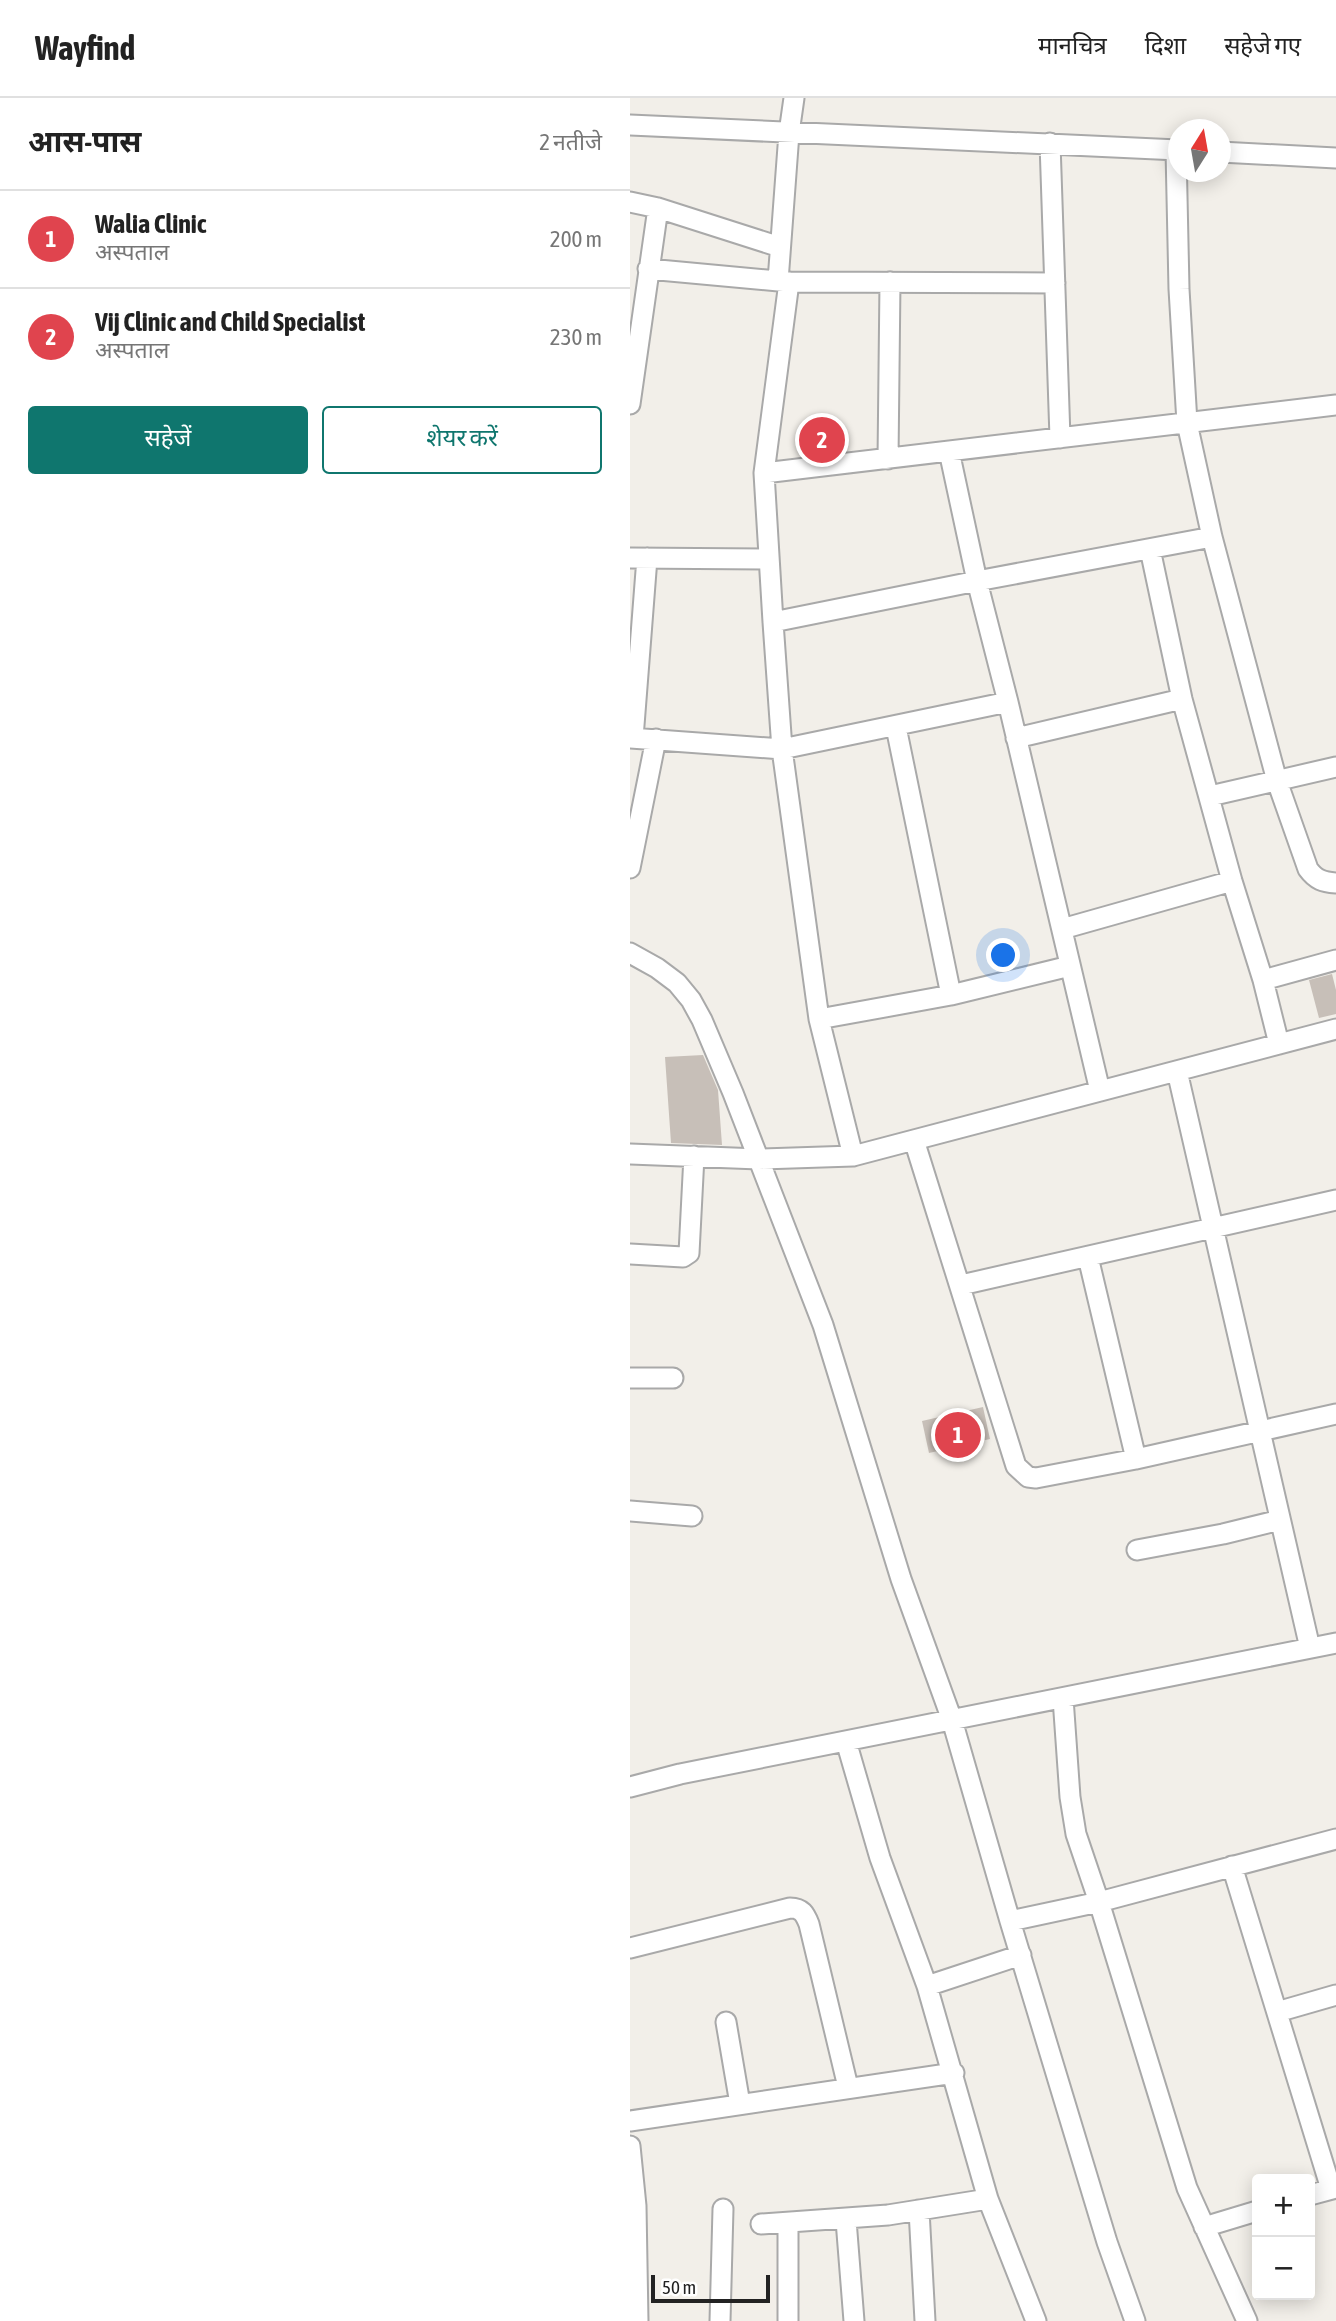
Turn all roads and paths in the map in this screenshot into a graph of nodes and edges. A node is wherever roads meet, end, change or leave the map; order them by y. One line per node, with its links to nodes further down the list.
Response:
1 (794, 98): 3 (street)
2 (630, 125): 3 (street)
3 (789, 133): 4 (street); 11 (street)
4 (1050, 144): 5 (street); 15 (street)
5 (1168, 150)
6 (1231, 153): 7 (street)
7 (1336, 158)
8 (1177, 182): 18 (street)
9 (630, 202): 10 (street)
10 (659, 208): 11 (street); 12 (street)
11 (780, 247): 13 (street)
12 (648, 269): 13 (street); 16 (street)
13 (783, 281): 14 (street); 22 (street)
14 (890, 282): 15 (street); 21 (street)
15 (1055, 283): 19 (street)
16 (630, 404)
17 (1336, 405): 18 (street)
18 (1187, 424): 19 (street); 23 (street)
19 (1060, 438): 20 (street)
20 (949, 452): 21 (street); 27 (street)
21 (888, 459): 22 (street)
22 (764, 473): 26 (street)
23 (1212, 537): 24 (street); 37 (street)
24 (1150, 549): 27 (street); 29 (street)
25 (638, 558): 26 (street); 32 (street)
26 (769, 559): 28 (street)
27 (977, 581): 28 (street); 30 (street)
28 (773, 622): 35 (street)
29 (1182, 699): 33 (street); 38 (street)
30 (1008, 702): 31 (street); 33 (street)
31 (896, 727): 35 (street); 47 (street)
32 (632, 738): 34 (street)
33 (1016, 738): 42 (street)
34 (656, 739): 35 (street); 39 (street)
35 (782, 749): 48 (street)
36 (1336, 767): 37 (street)
37 (1277, 781): 38 (street); 41 (street)
38 (1210, 796): 40 (street)
39 (630, 868)
40 (1232, 881): 42 (street); 46 (street)
41 (1336, 883)
42 (1062, 929): 45 (street)
43 (630, 953): 57 (street)
44 (1336, 960): 46 (street)
45 (1070, 966): 47 (street); 52 (street)
46 (1263, 980): 50 (street)
47 (951, 995): 48 (street)
48 (819, 1019): 56 (street)
49 (1336, 1029): 50 (street)
50 (1279, 1044): 51 (street)
51 (1177, 1071): 52 (street); 59 (street)
52 (1100, 1091): 53 (street)
53 (914, 1140): 56 (street); 62 (street)
54 (630, 1154): 55 (street)
55 (694, 1156): 57 (street); 60 (street)
56 (853, 1156): 57 (street)
57 (759, 1159): 75 (street)
58 (1336, 1200): 59 (street)
59 (1213, 1228): 61 (street); 66 (street)
60 (630, 1254)
61 (1088, 1257): 62 (street); 67 (street)
62 (961, 1285): 67 (street)
63 (630, 1378): 64 (street)
64 (673, 1378)
65 (1336, 1414): 66 (street)
66 (1260, 1431): 67 (street); 70 (street)
67 (1136, 1460)
68 (630, 1511): 69 (street)
69 (692, 1516)
70 (1280, 1520): 71 (street); 73 (street)
71 (1137, 1550)
72 (1336, 1643): 73 (street)
73 (1310, 1648): 74 (street)
74 (1063, 1698): 75 (street); 80 (street)
75 (952, 1720): 76 (street); 81 (street)
76 (846, 1741): 77 (street); 84 (street)
77 (630, 1787)
78 (1336, 1839): 79 (street)
79 (1232, 1866): 80 (street); 86 (street)
80 (1099, 1902): 81 (street); 102 (street)
81 (1010, 1921): 83 (street)
82 (630, 1948): 89 (street)
83 (1021, 1955): 84 (street); 109 (street)
84 (927, 1986): 88 (street)
85 (1336, 1995): 86 (street)
86 (1277, 2012): 93 (street)
87 (726, 2022): 90 (street)
88 (954, 2073): 89 (street); 95 (street)
89 (848, 2088): 90 (street)
90 (740, 2104): 91 (street)
91 (630, 2121)
92 (630, 2152): 103 (street)
93 (1334, 2188): 94 (street)
94 (1315, 2194)
95 (988, 2199): 97 (street); 108 (street)
96 (723, 2208): 104 (street)
97 (919, 2210): 99 (street); 107 (street)
98 (1252, 2213): 102 (street)
99 (846, 2220): 100 (street); 106 (street)
100 (788, 2223): 101 (street); 105 (street)
101 (761, 2224)
102 (1204, 2227): 110 (street)
103 (638, 2321)
104 (720, 2321)
105 (788, 2321)
106 (854, 2321)
107 (925, 2321)
108 (1036, 2321)
109 (1135, 2321)
110 (1247, 2321)

